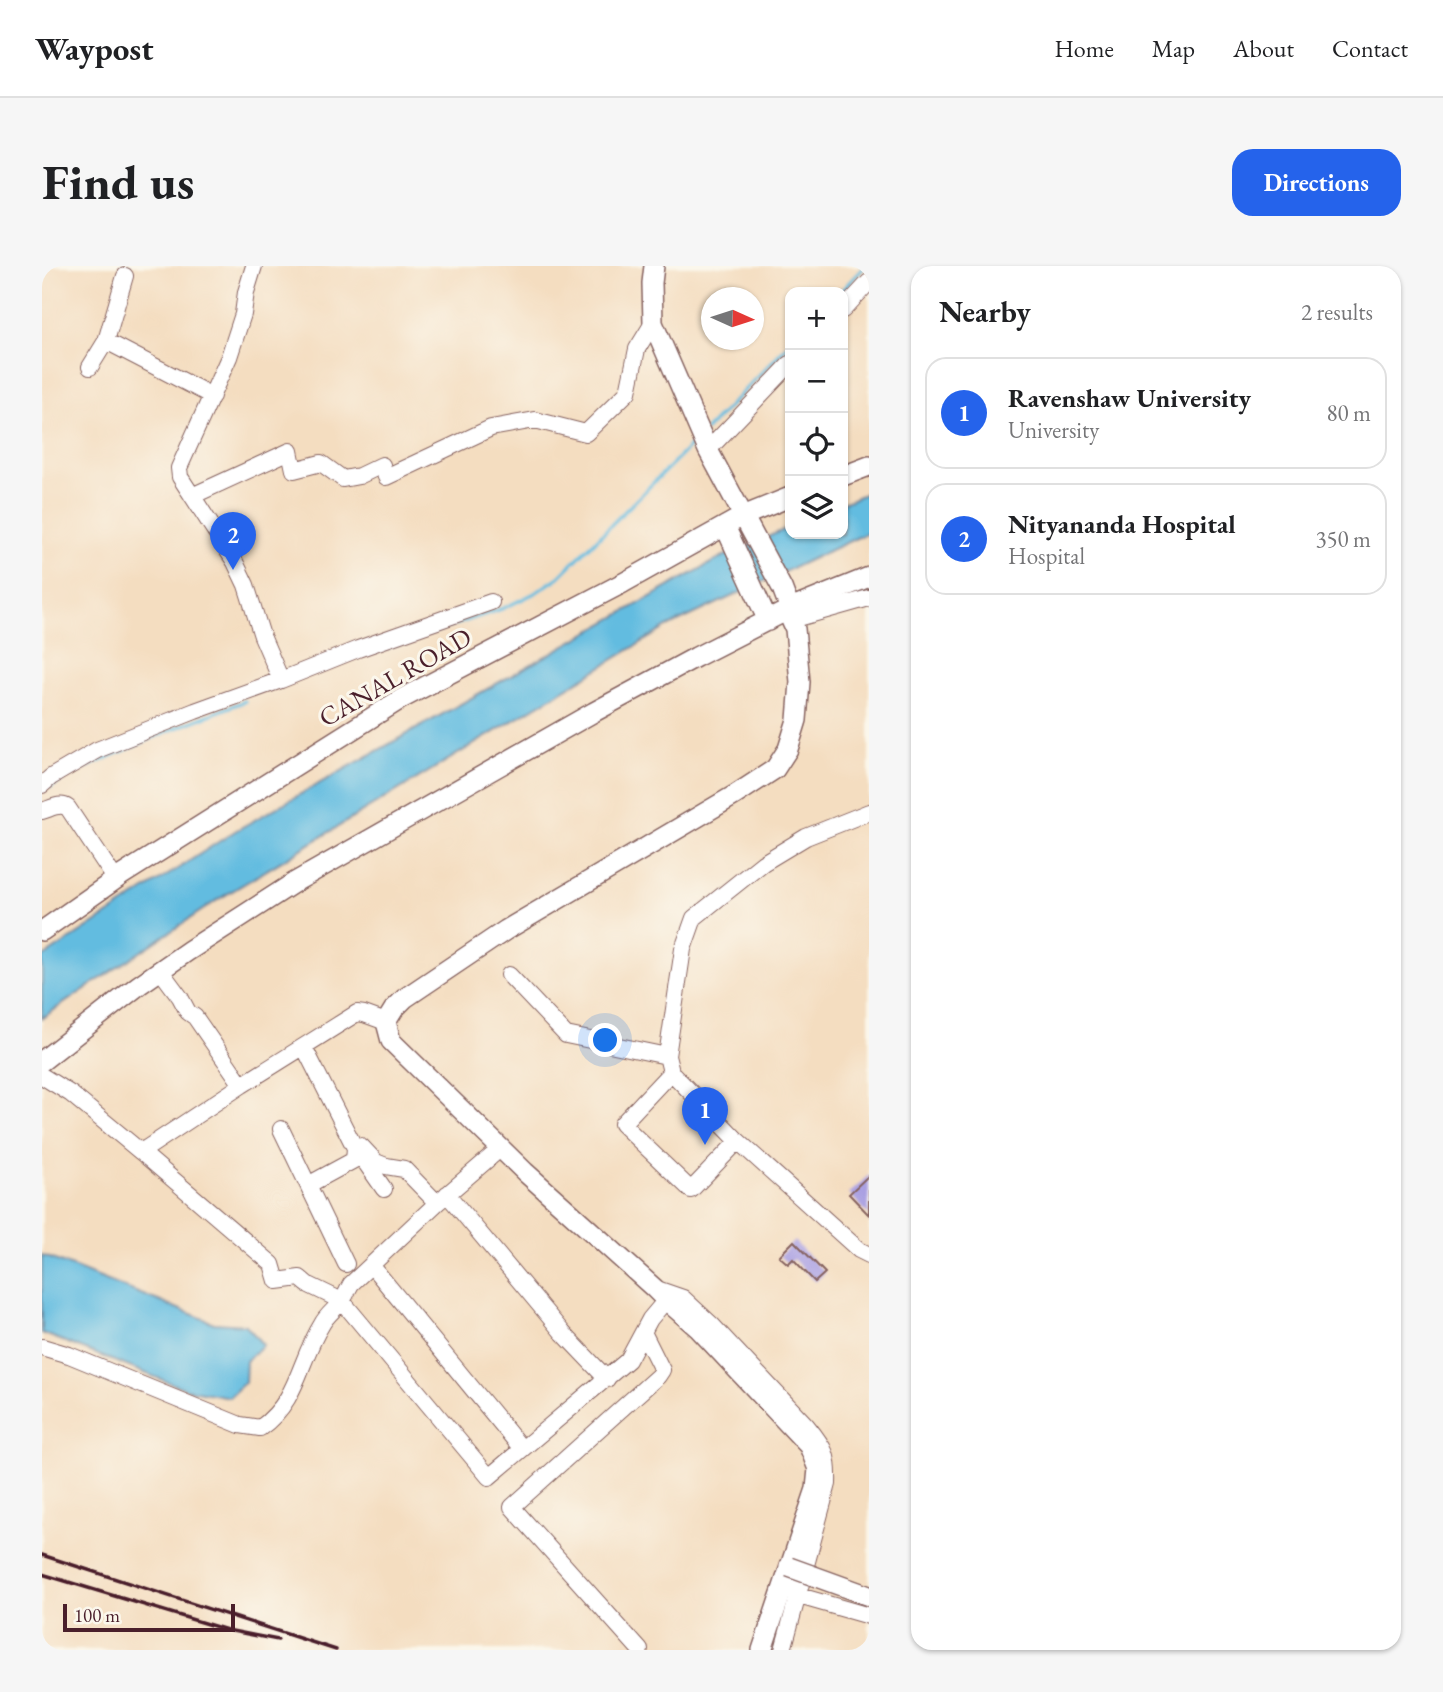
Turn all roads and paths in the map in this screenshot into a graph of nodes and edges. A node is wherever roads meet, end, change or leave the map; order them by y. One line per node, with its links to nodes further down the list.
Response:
1 (254, 266): 10 (street)
2 (654, 266): 6 (main road)
3 (125, 276): 7 (street)
4 (869, 282): 5 (street)
5 (848, 305)
6 (653, 323): 11 (main road); 14 (street)
7 (106, 341): 8 (street); 10 (street)
8 (90, 367)
9 (785, 368): 11 (street)
10 (212, 396): 14 (street)
11 (704, 440): 16 (main road)
12 (869, 466): 13 (main road)
13 (848, 474)
14 (192, 496): 24 (street)
15 (785, 500): 16 (main road, CANAL ROAD)
16 (745, 520): 17 (main road, CANAL ROAD); 22 (main road)
17 (725, 526): 23 (main road); 28 (main road, CANAL ROAD)
18 (869, 577): 22 (main road)
19 (869, 598): 22 (street)
20 (491, 603): 24 (street)
21 (869, 608): 22 (street)
22 (792, 619): 23 (main road); 32 (main road)
23 (768, 621): 30 (main road)
24 (281, 680): 25 (street)
25 (42, 785)
26 (42, 811): 28 (street)
27 (869, 812): 35 (street)
28 (116, 880): 29 (main road, CANAL ROAD)
29 (42, 931)
30 (160, 970): 34 (main road); 37 (street)
31 (509, 975): 35 (street)
32 (386, 1022): 33 (street); 41 (main road)
33 (304, 1047): 37 (street); 40 (street)
34 (42, 1061)
35 (669, 1064): 39 (street); 39 (street)
36 (42, 1076): 42 (street)
37 (242, 1085): 42 (street)
38 (281, 1129): 43 (street)
39 (738, 1141): 46 (street)
40 (355, 1148): 43 (street); 44 (street); 45 (street)
41 (501, 1148): 45 (street); 49 (main road)
42 (141, 1152): 50 (street)
43 (308, 1185): 47 (street)
44 (384, 1189)
45 (442, 1198): 48 (street); 53 (street)
46 (869, 1255)
47 (346, 1264)
48 (371, 1265): 50 (street); 54 (street)
49 (660, 1294): 51 (street); 55 (main road); 56 (street)
50 (342, 1301): 52 (street); 54 (street)
51 (643, 1334): 53 (street); 59 (street)
52 (42, 1347)
53 (607, 1379): 54 (street)
54 (522, 1449)
55 (789, 1567): 57 (main road, bridge); 60 (main road)
56 (799, 1596): 58 (street); 61 (street)
57 (869, 1596)
58 (869, 1616)
59 (640, 1650)
60 (762, 1650)
61 (783, 1650)

